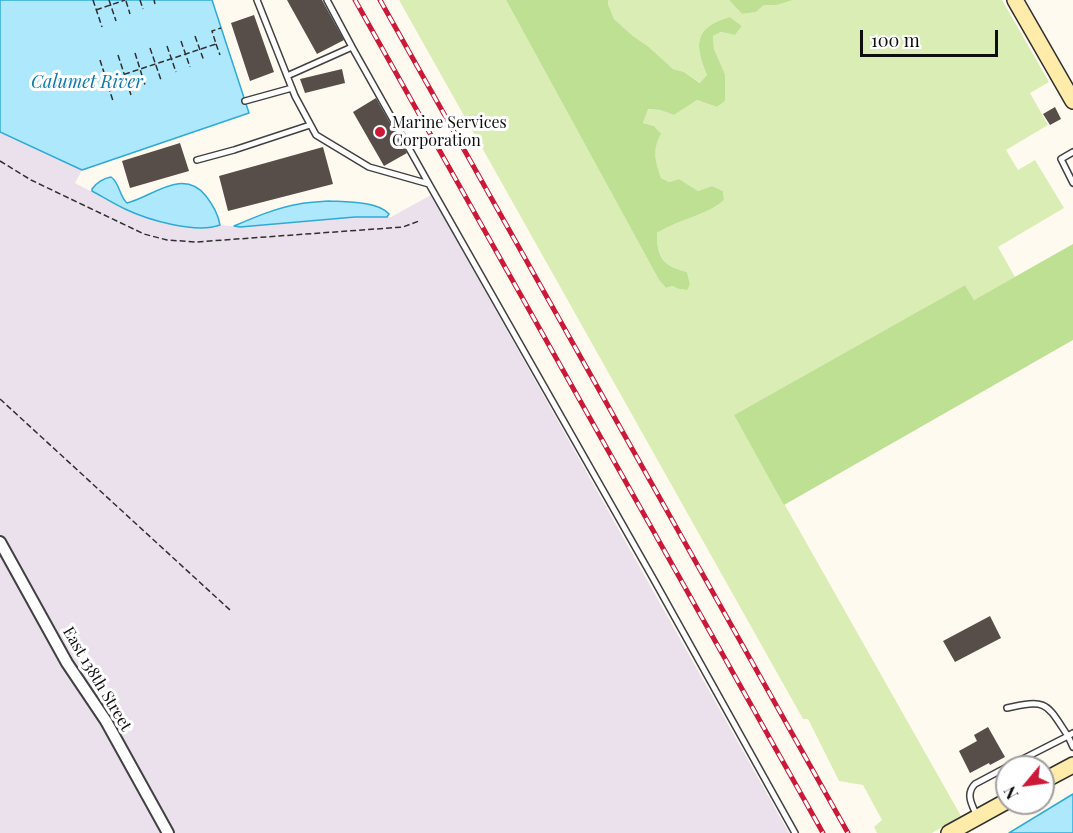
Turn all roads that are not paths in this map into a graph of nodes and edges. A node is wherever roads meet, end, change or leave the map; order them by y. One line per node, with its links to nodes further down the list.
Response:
1 (257, 0): 5 (lane)
2 (327, 0): 4 (lane)
3 (1015, 0): 8 (street)
4 (352, 47): 5 (lane); 13 (lane)
5 (287, 75): 6 (lane)
6 (292, 88): 7 (lane); 9 (lane)
7 (245, 100)
8 (1073, 101)
9 (310, 125): 11 (lane); 13 (lane)
10 (1073, 152): 12 (lane)
11 (197, 160)
12 (1073, 183)
13 (429, 184): 25 (lane)
14 (0, 542): 24 (street, East 138th Street)
15 (1007, 708): 16 (lane)
16 (1070, 735): 17 (lane); 18 (lane)
17 (1073, 747)
18 (1031, 755)
19 (1073, 765): 21 (street)
20 (995, 773): 23 (lane)
21 (1055, 775)
22 (995, 808): 23 (street)
23 (978, 817): 26 (street)
24 (168, 833)
25 (795, 833)
26 (949, 833)

